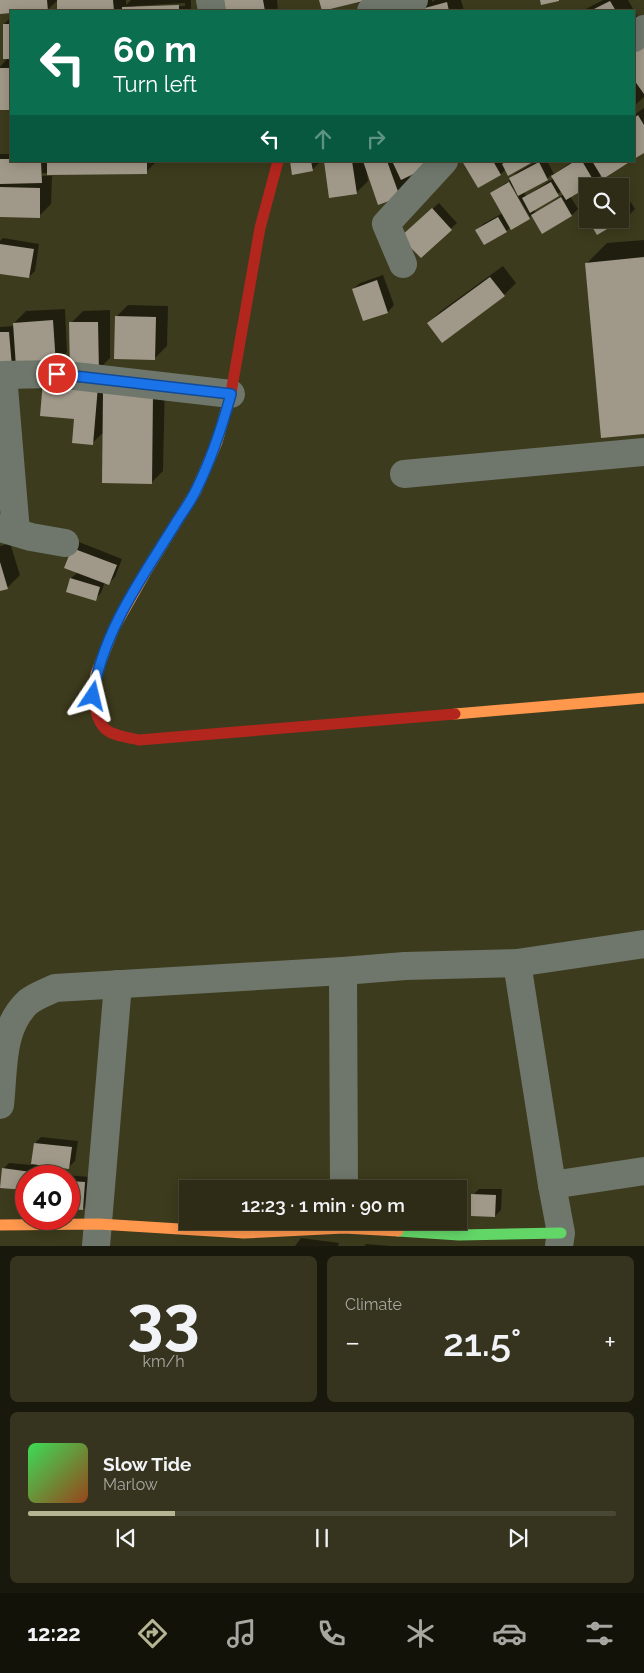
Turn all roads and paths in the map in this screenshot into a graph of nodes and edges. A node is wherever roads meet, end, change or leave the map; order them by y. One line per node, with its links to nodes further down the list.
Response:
1 (414, 0): 2 (street)
2 (375, 10)
3 (278, 162): 7 (street)
4 (443, 162): 5 (street)
5 (403, 264)
6 (1, 375): 7 (street); 10 (street)
7 (231, 394): 12 (street)
8 (644, 452): 9 (street)
9 (404, 474)
10 (8, 530): 11 (street)
11 (65, 542)
12 (644, 698)
13 (644, 944): 14 (street)
14 (517, 964): 15 (street); 20 (street)
15 (343, 971): 16 (street); 19 (street)
16 (118, 984): 17 (street); 23 (street)
17 (0, 1105)
18 (644, 1171): 20 (street)
19 (344, 1180)
20 (552, 1185): 25 (street)
21 (0, 1225): 23 (street)
22 (344, 1232): 24 (street); 26 (street)
23 (98, 1235): 24 (street)
24 (243, 1239)
25 (560, 1239): 26 (street)
26 (458, 1240)

